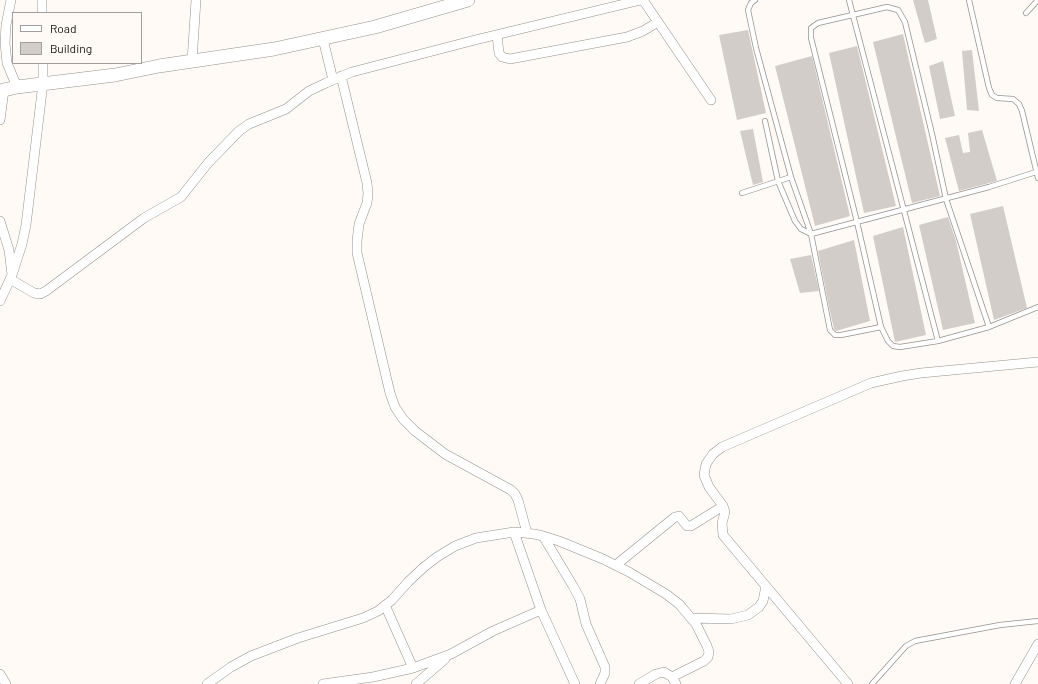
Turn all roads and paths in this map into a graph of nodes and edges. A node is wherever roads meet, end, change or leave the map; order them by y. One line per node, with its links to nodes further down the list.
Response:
1 (11, 0): 10 (street); 21 (street)
2 (42, 0): 11 (street)
3 (196, 0): 17 (street)
4 (468, 0): 16 (main road)
5 (642, 0): 14 (street); 15 (street)
6 (754, 0): 27 (lane)
7 (848, 0): 13 (lane)
8 (968, 0): 26 (lane)
9 (1038, 0): 12 (lane)
10 (0, 1)
11 (42, 12)
12 (1026, 13)
13 (853, 15): 31 (lane); 32 (lane); 34 (lane)
14 (658, 22): 15 (street); 23 (street)
15 (498, 35): 19 (street)
16 (323, 39): 17 (main road); 19 (street)
17 (192, 61): 20 (main road)
18 (43, 64): 20 (street)
19 (337, 78): 36 (street); 45 (street)
20 (43, 83): 21 (main road); 36 (street)
21 (17, 87): 22 (main road)
22 (2, 91): 24 (street)
23 (711, 100)
24 (0, 120)
25 (765, 121): 29 (lane)
26 (1036, 172): 28 (lane); 31 (lane)
27 (791, 177): 29 (lane); 35 (lane)
28 (1038, 178)
29 (778, 181): 30 (lane); 35 (lane)
30 (742, 193)
31 (946, 199): 32 (lane); 40 (lane)
32 (903, 210): 34 (lane); 41 (lane)
33 (0, 221): 36 (street)
34 (857, 222): 35 (lane); 39 (lane)
35 (811, 234): 39 (lane)
36 (11, 277): 37 (street)
37 (0, 301)
38 (1038, 307): 40 (lane)
39 (880, 327): 41 (lane)
40 (989, 327): 41 (lane)
41 (938, 341)
42 (1038, 362): 43 (street)
43 (723, 506): 47 (street); 48 (street)
44 (514, 532): 45 (street); 49 (street); 50 (street)
45 (526, 533): 46 (street)
46 (543, 536): 47 (street); 63 (street)
47 (616, 565): 51 (street)
48 (766, 586): 51 (street); 65 (street)
49 (385, 605): 55 (street); 59 (street)
50 (541, 610): 54 (street); 62 (street)
51 (691, 618): 57 (street)
52 (1038, 621): 66 (lane)
53 (1038, 644): 67 (street)
54 (451, 654): 55 (street); 61 (street)
55 (413, 668): 60 (street)
56 (0, 674): 58 (street)
57 (674, 680): 64 (street)
58 (6, 684)
59 (207, 684)
60 (323, 684)
61 (416, 684)
62 (575, 684)
63 (600, 684)
64 (639, 684)
65 (848, 684)
66 (872, 684)
67 (1015, 684)

